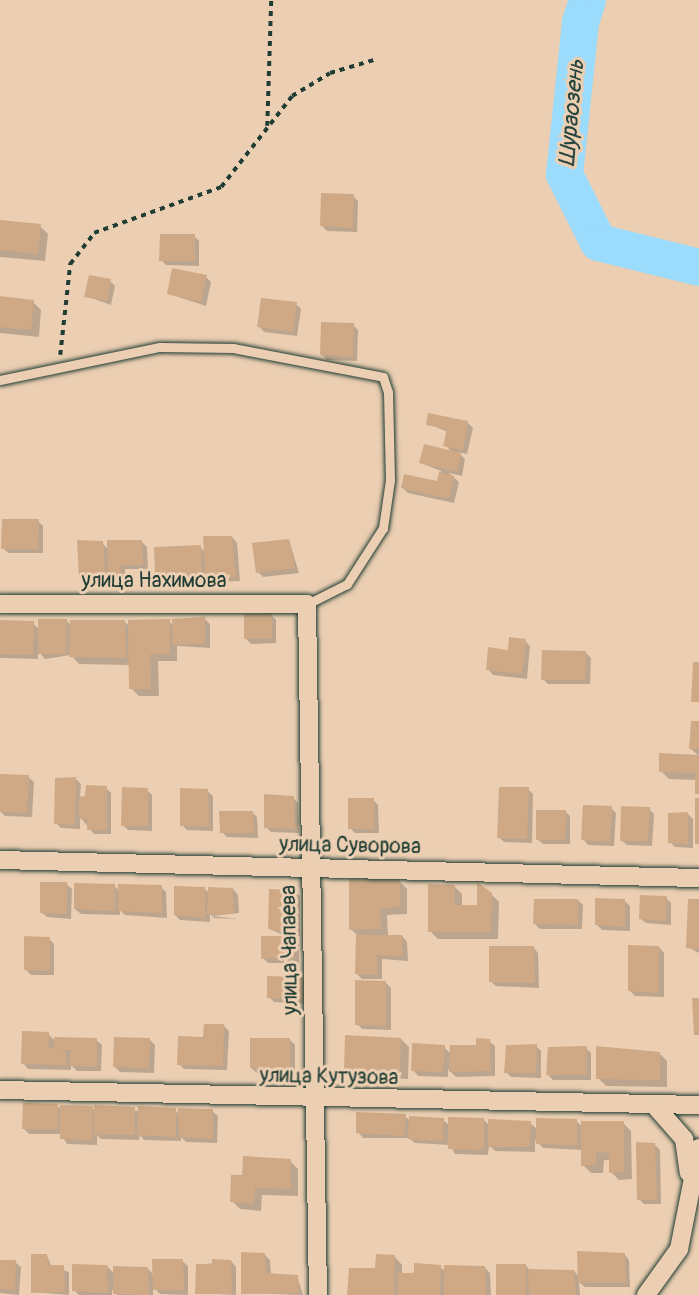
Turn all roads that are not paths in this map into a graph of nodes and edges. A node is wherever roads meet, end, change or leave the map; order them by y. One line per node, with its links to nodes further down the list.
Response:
1 (0, 380): 3 (lane)
2 (0, 604): 3 (street, улица Нахимова)
3 (307, 604): 5 (street, улица Чапаева)
4 (0, 860): 5 (street, улица Суворова)
5 (311, 868): 6 (street, улица Суворова); 8 (street, улица Чапаева)
6 (699, 878)
7 (0, 1090): 8 (street, улица Кутузова)
8 (315, 1100): 10 (street, улица Кутузова); 13 (street, улица Чапаева)
9 (699, 1105): 10 (street, улица Кутузова)
10 (656, 1107): 12 (street)
11 (699, 1148): 12 (street)
12 (690, 1177): 14 (street)
13 (318, 1295)
14 (646, 1295)

